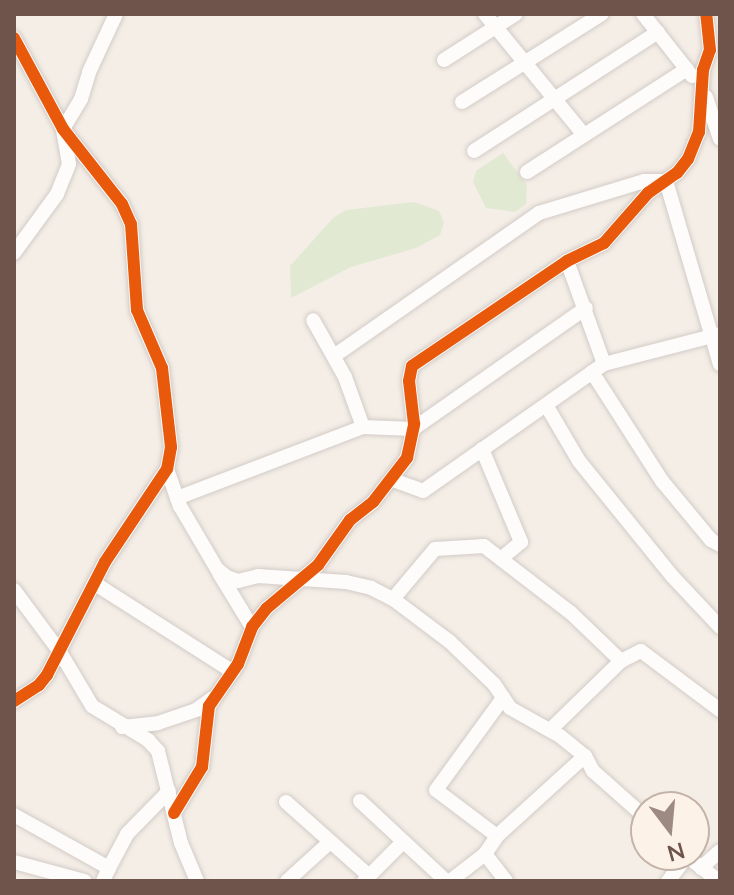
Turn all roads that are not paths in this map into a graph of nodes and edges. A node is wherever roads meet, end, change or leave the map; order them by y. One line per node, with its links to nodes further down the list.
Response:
1 (116, 14): 16 (street)
2 (485, 14): 7 (street)
3 (516, 14): 7 (street)
4 (602, 14): 11 (street)
5 (643, 14): 8 (street)
6 (706, 14): 13 (street)
7 (496, 27): 10 (street); 11 (street)
8 (658, 32): 12 (street); 14 (street)
9 (14, 38): 16 (street)
10 (444, 60)
11 (525, 62): 14 (street); 15 (street)
12 (687, 69): 13 (street); 17 (street)
13 (704, 91): 18 (street); 21 (street)
14 (556, 98): 17 (street); 19 (street)
15 (462, 102)
16 (63, 129): 22 (street); 34 (street)
17 (584, 135): 20 (street)
18 (720, 139)
19 (474, 151)
20 (527, 172)
21 (666, 181): 23 (street); 26 (street); 27 (street)
22 (14, 253)
23 (567, 261): 24 (street); 32 (street)
24 (586, 308): 29 (street); 32 (street)
25 (313, 320): 27 (street)
26 (715, 336): 28 (street); 29 (street)
27 (334, 356): 31 (street)
28 (720, 364)
29 (598, 368): 30 (street); 37 (street)
30 (546, 405): 33 (street); 45 (street)
31 (363, 427): 32 (street); 36 (street)
32 (413, 429): 35 (street)
33 (482, 449): 35 (street); 38 (street)
34 (167, 469): 36 (street); 41 (street)
35 (393, 480): 40 (street)
36 (177, 498): 39 (street)
37 (720, 545)
38 (501, 559): 43 (street); 47 (street)
39 (217, 569): 40 (street); 44 (street)
40 (302, 580): 43 (street); 44 (street)
41 (94, 583): 46 (street); 48 (street)
42 (14, 590): 46 (street)
43 (393, 599): 50 (street)
44 (252, 627): 48 (street)
45 (720, 627)
46 (60, 652): 51 (street); 53 (street)
47 (621, 661): 52 (street); 54 (street)
48 (233, 672): 49 (street)
49 (215, 696): 53 (street); 60 (street)
50 (503, 698): 54 (street); 62 (street)
51 (14, 701)
52 (720, 710)
53 (122, 727): 56 (street)
54 (550, 730): 55 (street)
55 (585, 756): 59 (street); 62 (street)
56 (169, 791): 60 (street); 67 (street)
57 (360, 801): 64 (street)
58 (286, 802): 63 (street)
59 (630, 804)
60 (174, 813): 70 (street)
61 (14, 815): 67 (street)
62 (497, 836): 65 (street)
63 (330, 842): 68 (street); 71 (street)
64 (402, 843): 68 (street); 72 (street)
65 (485, 854): 72 (street); 73 (street)
66 (14, 862): 69 (street)
67 (106, 875)
68 (366, 878)
69 (85, 881)
70 (197, 881)
71 (287, 881)
72 (448, 881)
73 (506, 881)

